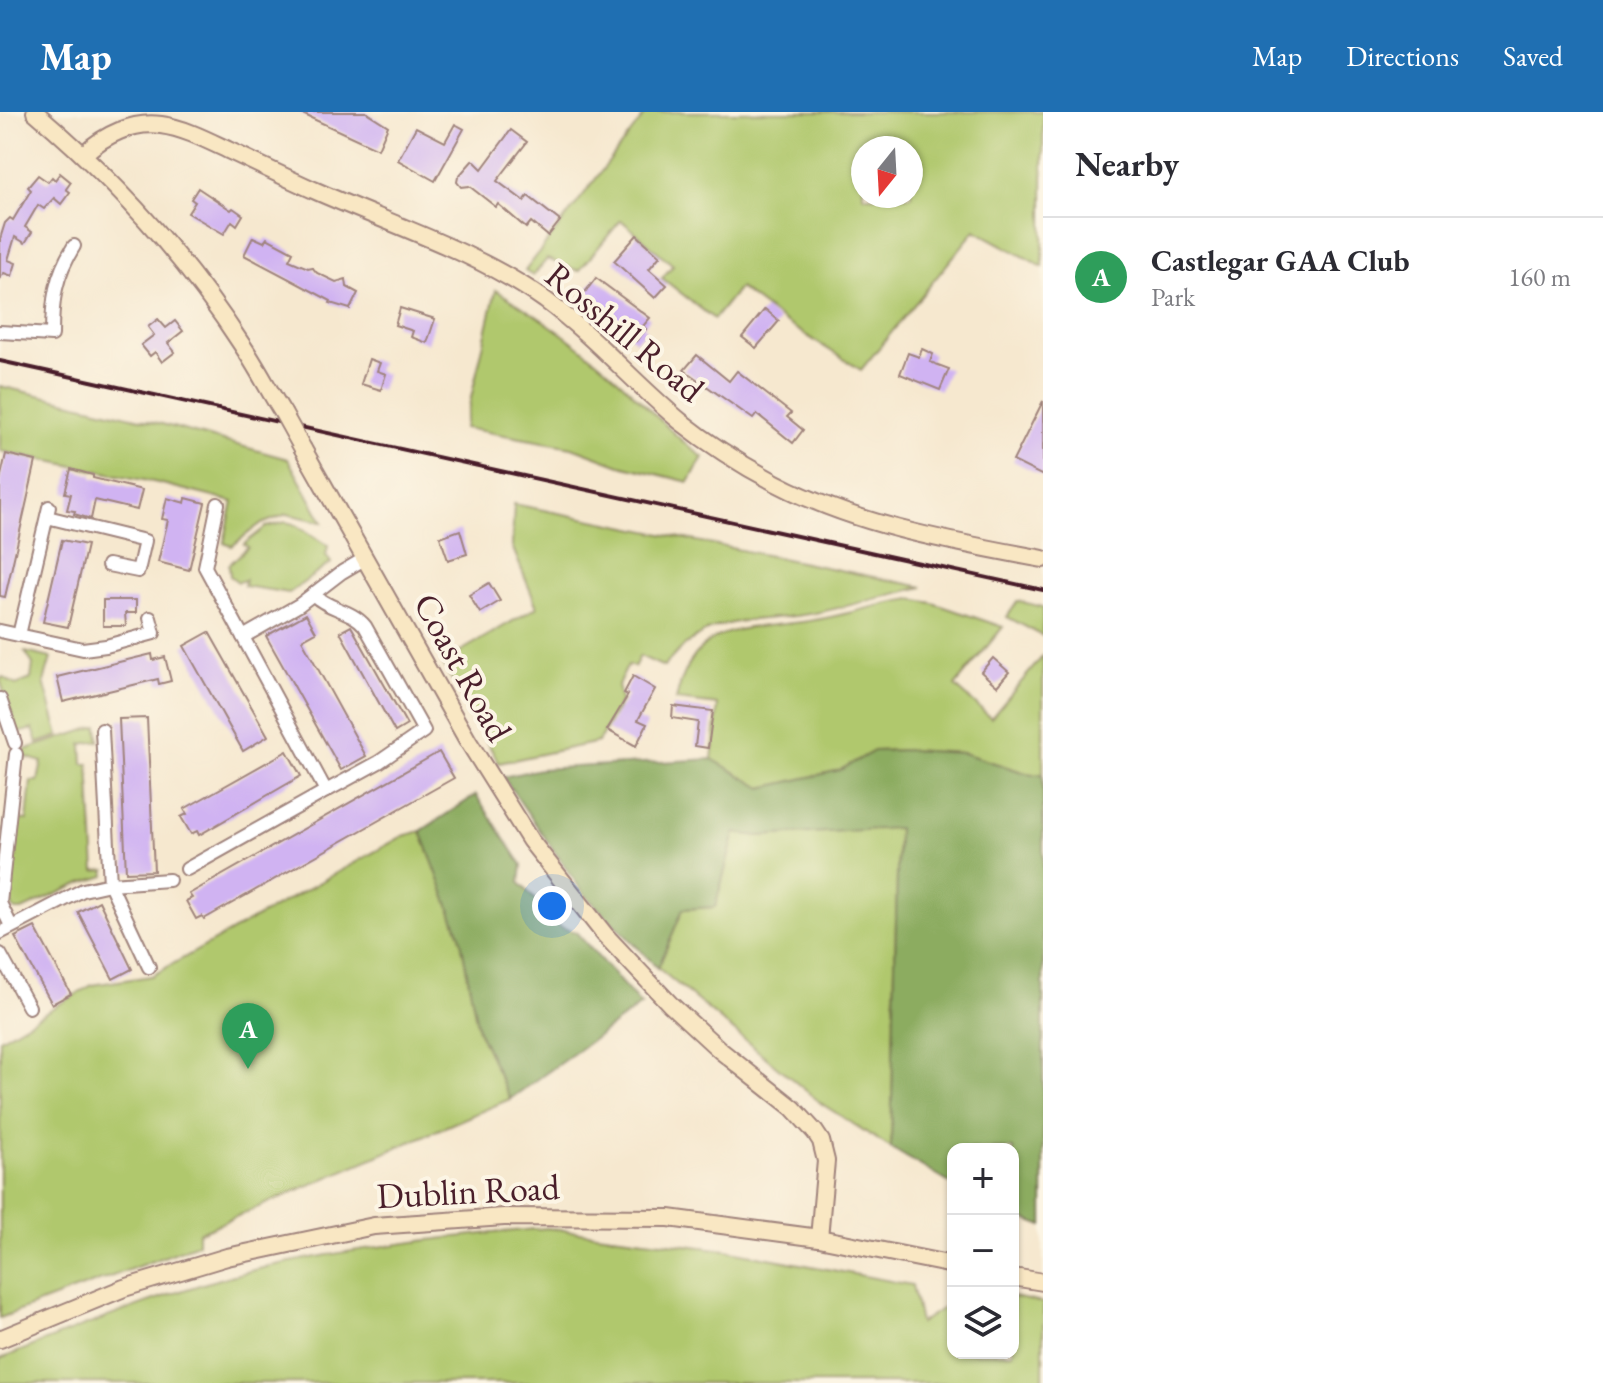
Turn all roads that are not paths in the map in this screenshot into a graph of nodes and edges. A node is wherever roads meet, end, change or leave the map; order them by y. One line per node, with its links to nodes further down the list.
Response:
1 (35, 112): 2 (main road, Coast Road)
2 (84, 154): 6 (main road, Coast Road, bridge); 7 (main road, Rosshill Road)
3 (74, 246): 4 (street)
4 (0, 332)
5 (218, 504): 13 (street)
6 (364, 559): 9 (street); 25 (main road, Coast Road)
7 (1043, 559)
8 (108, 565): 12 (street)
9 (314, 595): 13 (street); 16 (street)
10 (150, 618): 12 (street)
11 (0, 631): 12 (street)
12 (19, 635)
13 (243, 637): 16 (street)
14 (0, 699): 20 (street)
15 (102, 730): 19 (street)
16 (326, 791): 17 (street)
17 (187, 869)
18 (169, 880): 19 (street)
19 (110, 884): 21 (street); 23 (street)
20 (0, 903): 21 (street)
21 (5, 929)
22 (0, 954): 24 (street)
23 (149, 967)
24 (29, 1007)
25 (819, 1238): 26 (main road, Dublin Road); 29 (main road, Dublin Road)
26 (947, 1264)
27 (1019, 1278): 28 (main road)
28 (1043, 1282)
29 (0, 1339)

